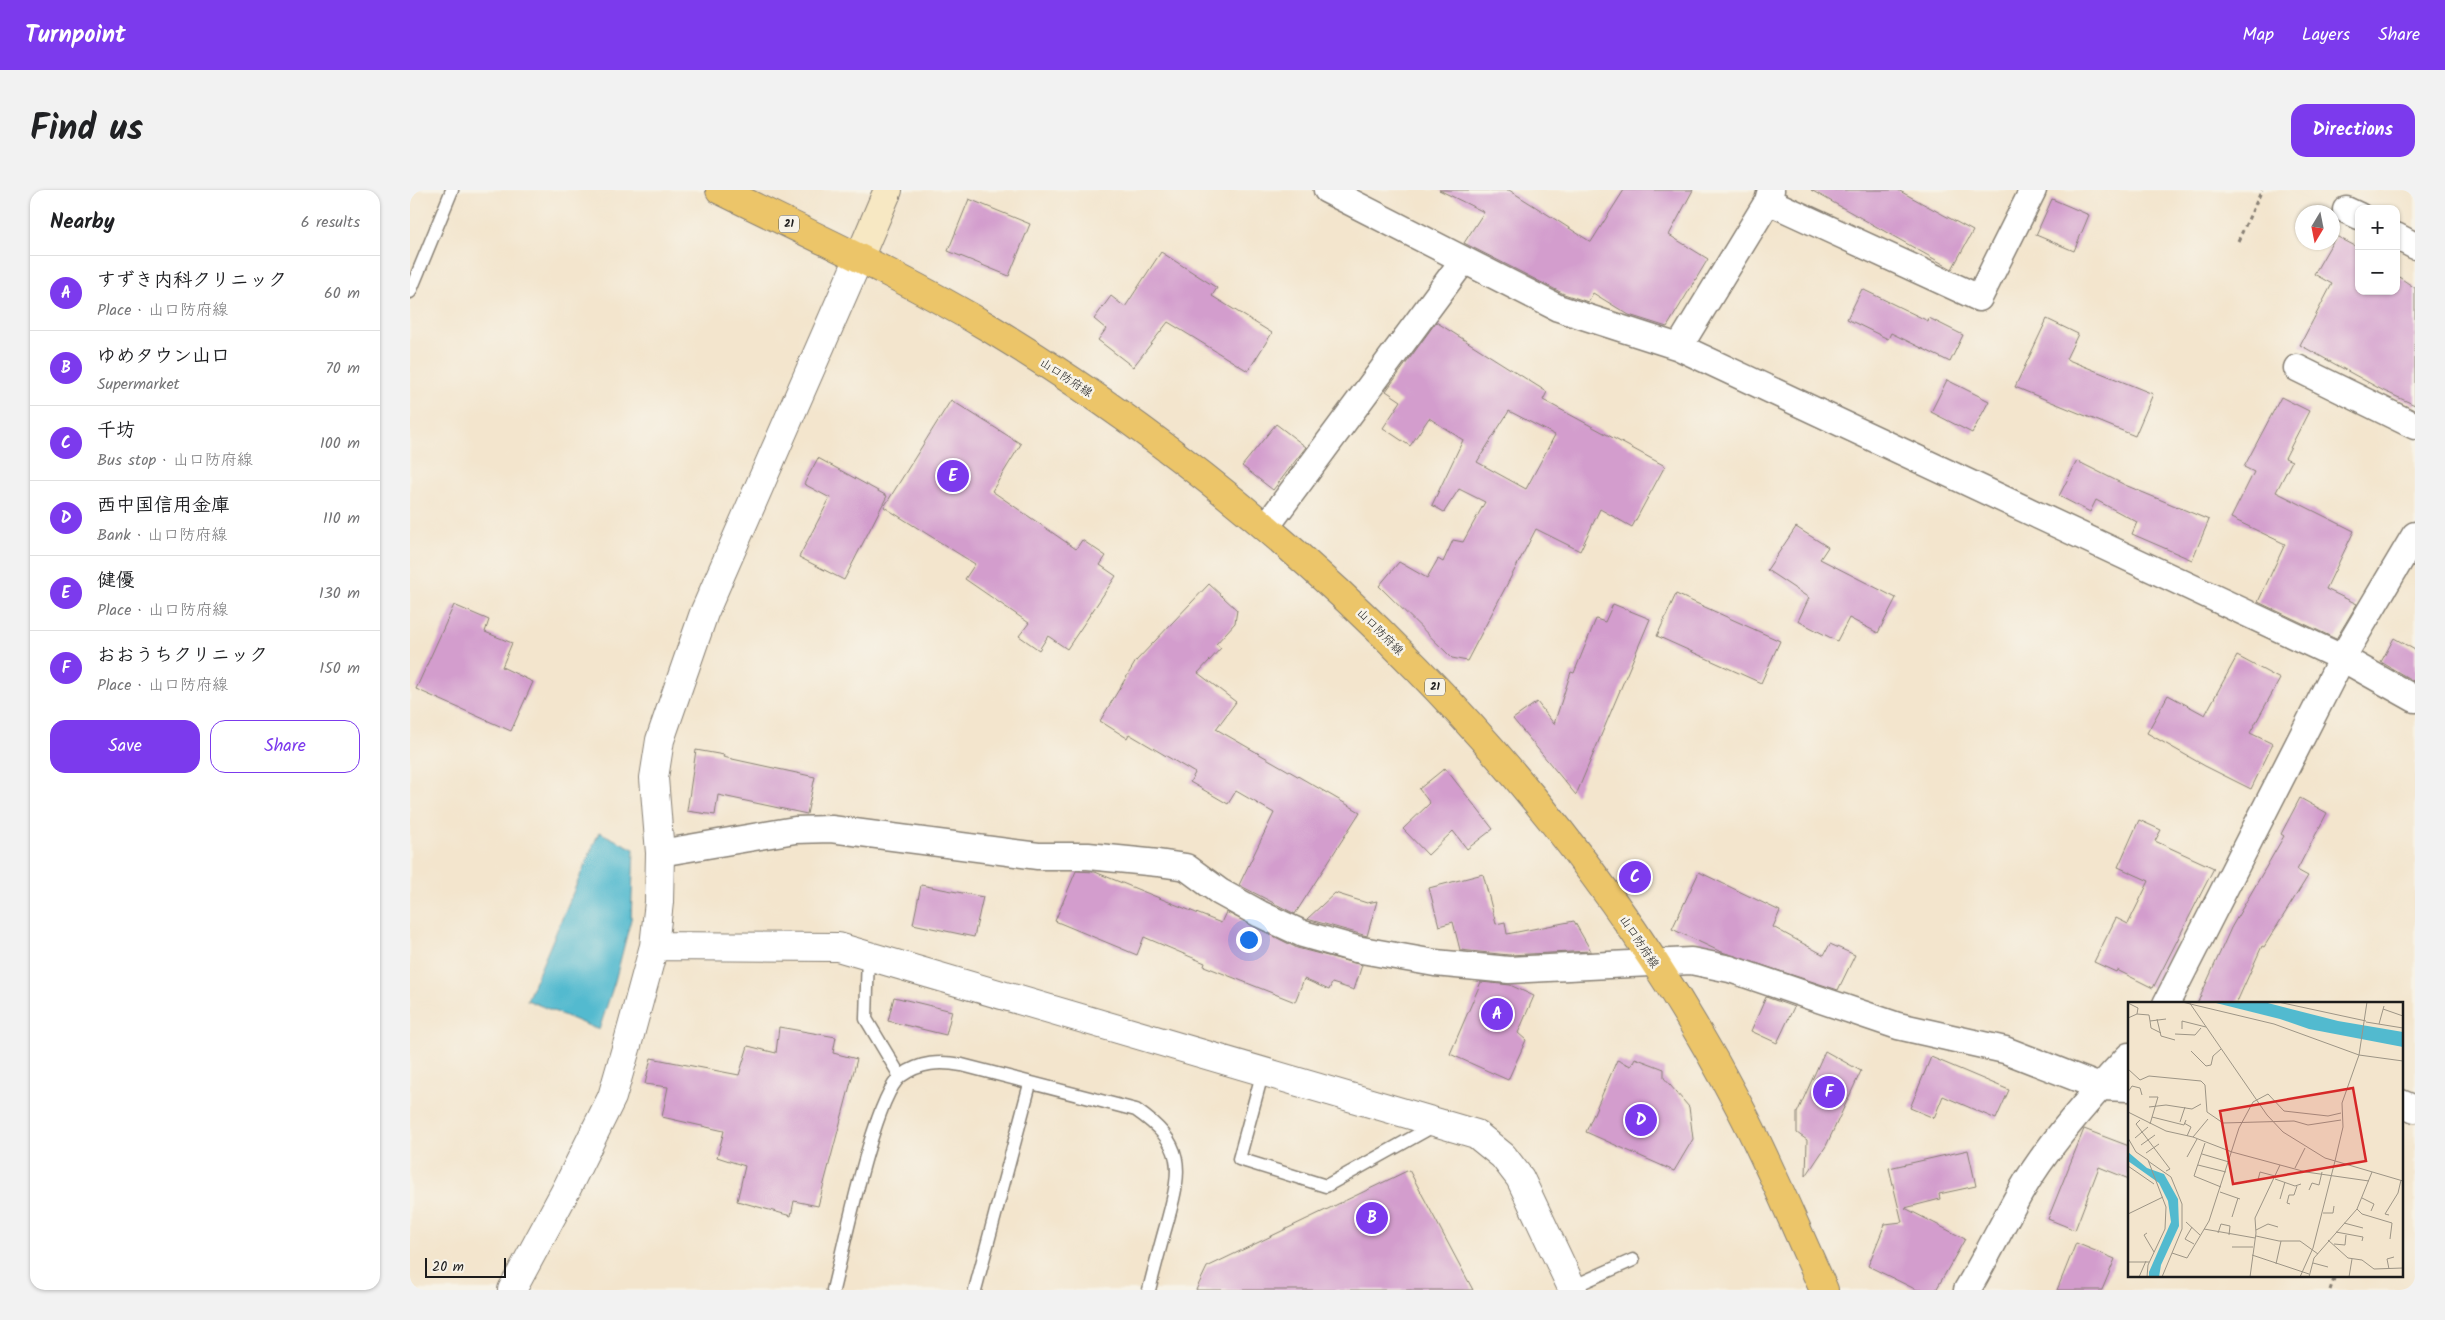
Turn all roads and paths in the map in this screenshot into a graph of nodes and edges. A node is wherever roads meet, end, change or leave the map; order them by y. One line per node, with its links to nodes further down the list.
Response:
1 (452, 190): 13 (lane)
2 (720, 190): 11 (main road, 山口防府線 / 21)
3 (888, 190): 11 (main road)
4 (1327, 190): 12 (street)
5 (2033, 190): 7 (street)
6 (2262, 190): 9 (path)
7 (1770, 195): 14 (street)
8 (2400, 238): 10 (street)
9 (2238, 241)
10 (2415, 246)
11 (859, 258): 17 (main road, 山口防府線 / 21); 21 (street)
12 (1463, 261): 14 (street); 17 (street)
13 (410, 292)
14 (1679, 347): 19 (street)
15 (2296, 368): 16 (street)
16 (2415, 426)
17 (1266, 527): 24 (main road, 山口防府線 / 21)
18 (2415, 535): 19 (street)
19 (2342, 658): 20 (street); 25 (street)
20 (2415, 699)
21 (660, 853): 22 (street); 24 (street)
22 (654, 946): 23 (street); 38 (street)
23 (868, 956): 27 (street); 28 (lane)
24 (1653, 962): 30 (street); 42 (main road, 山口防府線 / 21)
25 (2167, 1002)
26 (2128, 1057): 30 (street)
27 (1263, 1071): 34 (street); 34 (lane)
28 (900, 1076): 29 (lane); 39 (lane)
29 (1030, 1084): 40 (lane); 41 (lane)
30 (2100, 1086): 31 (street); 43 (street)
31 (2128, 1088)
32 (2402, 1103): 33 (street)
33 (2415, 1109)
34 (1439, 1123): 37 (street)
35 (1633, 1260): 37 (lane)
36 (2334, 1278): 44 (path)
37 (1572, 1288)
38 (512, 1290)
39 (833, 1290)
40 (975, 1290)
41 (1149, 1290)
42 (1824, 1290)
43 (1967, 1290)
44 (2330, 1290)

